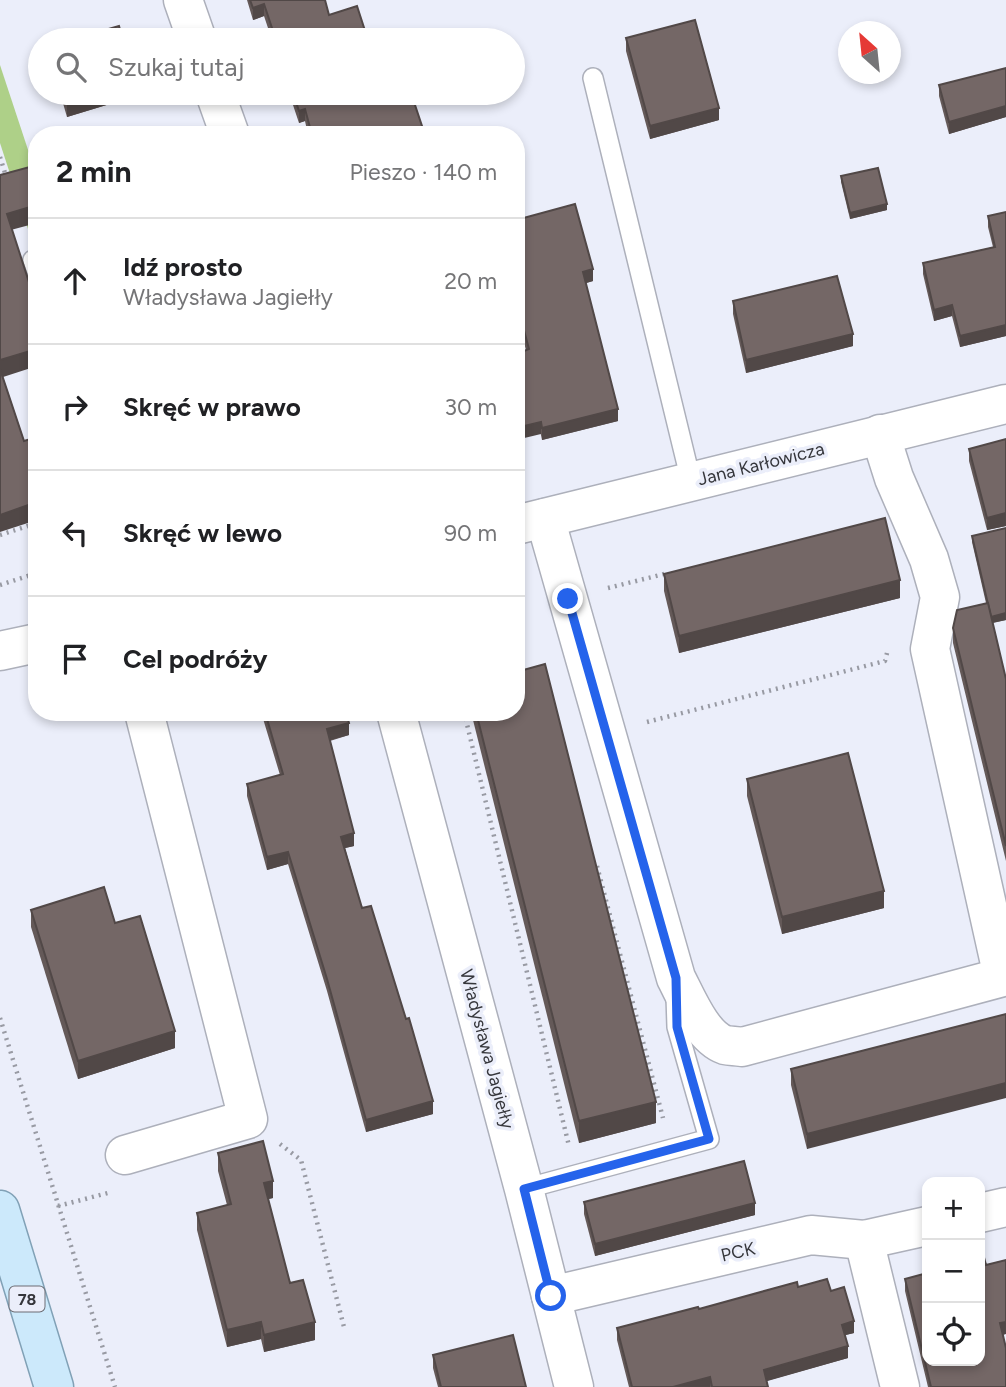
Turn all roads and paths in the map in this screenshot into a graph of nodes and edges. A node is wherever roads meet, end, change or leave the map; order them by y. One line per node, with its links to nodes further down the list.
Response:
1 (183, 0): 2 (street)
2 (193, 28)
3 (593, 78): 10 (lane)
4 (219, 105): 5 (street)
5 (227, 126)
6 (0, 157): 7 (path)
7 (9, 185)
8 (1006, 404): 9 (street, Jana Karłowicza)
9 (880, 434): 10 (street, Jana Karłowicza); 26 (street)
10 (691, 481): 11 (street, Jana Karłowicza)
11 (530, 521): 17 (street)
12 (28, 526): 13 (path)
13 (0, 535)
14 (676, 571): 17 (path)
15 (28, 576): 16 (path)
16 (0, 585)
17 (568, 599): 24 (street)
18 (28, 645): 20 (street)
19 (889, 648): 24 (path)
20 (0, 651)
21 (146, 721): 28 (street)
22 (398, 721): 32 (street, Władysława Jagiełły)
23 (466, 721): 30 (path)
24 (606, 732): 26 (street)
25 (595, 858): 29 (path)
26 (676, 978): 32 (lane)
27 (0, 1018): 41 (path)
28 (248, 1119): 31 (street); 39 (path)
29 (664, 1125)
30 (570, 1151)
31 (125, 1156)
32 (524, 1189): 38 (street, Władysława Jagiełły)
33 (1006, 1207): 35 (street)
34 (0, 1210): 40 (main road, 78)
35 (985, 1212)
36 (922, 1227): 37 (street, PCK)
37 (864, 1240): 38 (street, PCK); 43 (street)
38 (551, 1296): 42 (street, Władysława Jagiełły)
39 (344, 1327)
40 (54, 1387)
41 (115, 1387)
42 (574, 1387)
43 (900, 1387)

